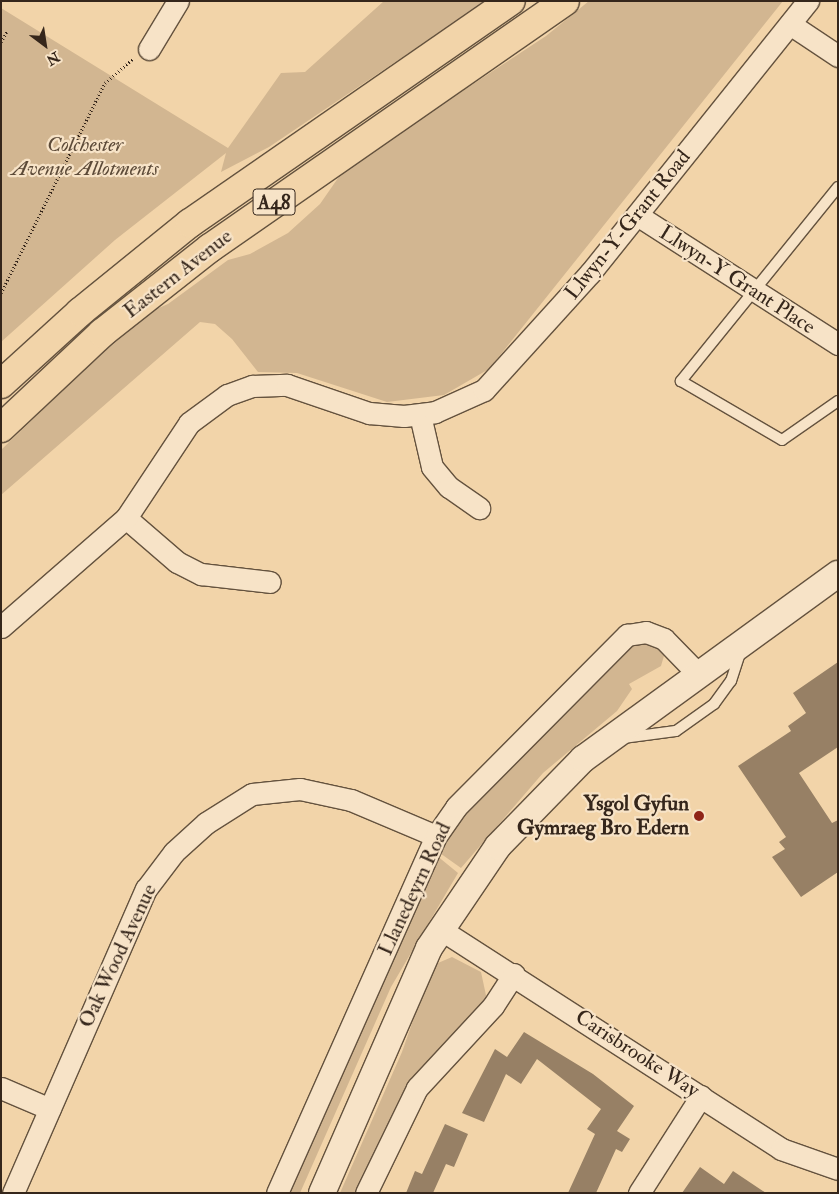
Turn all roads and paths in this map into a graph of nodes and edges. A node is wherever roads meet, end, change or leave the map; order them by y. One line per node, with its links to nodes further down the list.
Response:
1 (178, 1): 8 (street)
2 (511, 1): 15 (highway, Eastern Avenue / A48)
3 (565, 1): 18 (highway, Eastern Avenue / A48)
4 (808, 1): 5 (street, Llwyn-Y-Grant Road)
5 (790, 24): 9 (street); 11 (street, Llwyn-Y-Grant Road)
6 (7, 31): 7 (path)
7 (1, 42)
8 (149, 50): 13 (path)
9 (838, 56)
10 (836, 191): 12 (lane)
11 (637, 215): 12 (street, Llwyn-Y Grant Place); 17 (street, Llwyn-Y-Grant Road)
12 (754, 291): 14 (street, Llwyn-Y Grant Place); 16 (lane)
13 (1, 293)
14 (838, 344)
15 (1, 384)
16 (838, 401)
17 (420, 414): 19 (street); 20 (street, Llwyn-Y-Grant Road)
18 (1, 428)
19 (479, 508)
20 (126, 518): 22 (street); 23 (street, Llwyn-Y-Grant Road)
21 (838, 574): 24 (street, Llanedeyrn Road)
22 (270, 582)
23 (1, 628)
24 (744, 643): 25 (street, Llanedeyrn Road); 26 (lane)
25 (698, 674): 26 (street, Llanedeyrn Road); 27 (street, Llanedeyrn Road)
26 (608, 740): 28 (street, Llanedeyrn Road)
27 (436, 836): 32 (street, Oak Wood Avenue); 35 (street, Llanedeyrn Road)
28 (440, 928): 29 (street, Carisbrooke Way); 36 (street, Llanedeyrn Road)
29 (514, 974): 31 (street, Carisbrooke Way); 37 (street)
30 (1, 1088): 32 (street)
31 (701, 1096): 33 (street, Carisbrooke Way); 38 (street)
32 (50, 1109): 34 (street, Oak Wood Avenue)
33 (838, 1169)
34 (13, 1193)
35 (277, 1193)
36 (322, 1193)
37 (366, 1193)
38 (639, 1193)

